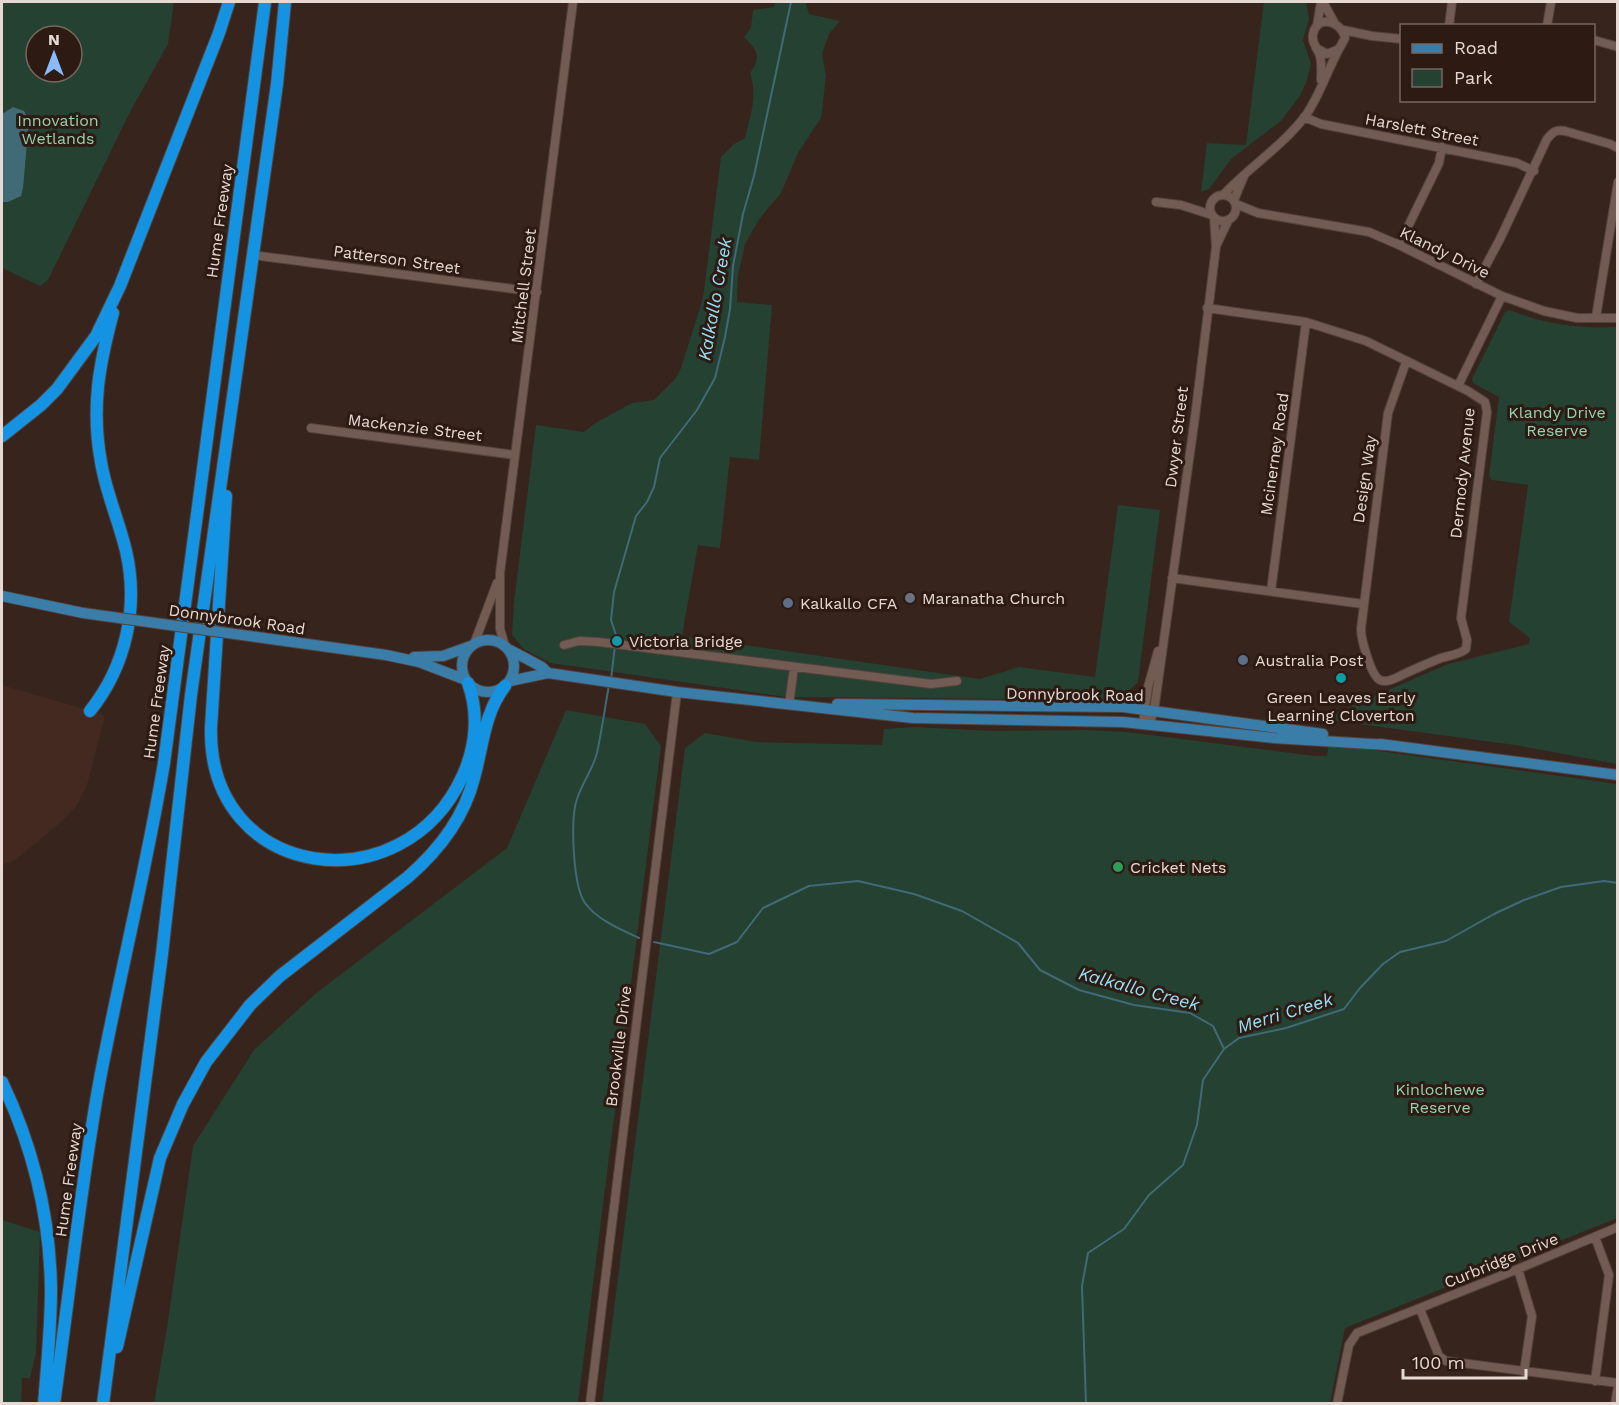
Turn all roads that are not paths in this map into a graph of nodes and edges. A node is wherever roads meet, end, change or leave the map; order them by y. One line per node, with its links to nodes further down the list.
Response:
1 (229, 2): 38 (highway)
2 (265, 2): 84 (highway, Hume Freeway)
3 (285, 2): 36 (highway, Hume Freeway)
4 (573, 2): 39 (street, Mitchell Street)
5 (1322, 2): 8 (street); 11 (street)
6 (1452, 2): 9 (street)
7 (1551, 2): 10 (street)
8 (1334, 22): 11 (street); 12 (street)
9 (1449, 24)
10 (1547, 24)
11 (1317, 26): 17 (street)
12 (1342, 30): 13 (street); 18 (street)
13 (1372, 36): 14 (street); 18 (street)
14 (1400, 39)
15 (1595, 41): 16 (street)
16 (1617, 47)
17 (1316, 48): 18 (street); 19 (street)
18 (1341, 48): 19 (street)
19 (1321, 87): 20 (street)
20 (1304, 117): 21 (street, Harslett Street); 24 (street)
21 (1442, 147): 23 (street, Harslett Street); 34 (street)
22 (1617, 148): 23 (street)
23 (1534, 171): 37 (street)
24 (1245, 172): 26 (street); 29 (street)
25 (1617, 182): 42 (street)
26 (1223, 195): 28 (street); 29 (street)
27 (1156, 202): 30 (street)
28 (1212, 202): 30 (street); 32 (street)
29 (1235, 202): 31 (street, Klandy Drive); 33 (street)
30 (1190, 209): 32 (street)
31 (1258, 213): 33 (street, Klandy Drive); 34 (street, Klandy Drive)
32 (1213, 217): 33 (street); 35 (street, Dwyer Street)
33 (1230, 219): 35 (street, Dwyer Street)
34 (1399, 245): 37 (street, Klandy Drive)
35 (1216, 247): 41 (street, Dwyer Street)
36 (252, 255): 39 (street, Patterson Street); 47 (highway, Hume Freeway)
37 (1476, 284): 40 (street, Klandy Drive)
38 (120, 286): 49 (highway); 71 (highway)
39 (537, 292): 50 (street, Mitchell Street)
40 (1502, 297): 42 (street, Klandy Drive); 46 (street)
41 (1207, 308): 44 (street, Dermody Avenue); 52 (street, Dwyer Street)
42 (1596, 317): 43 (street, Klandy Drive)
43 (1617, 318)
44 (1306, 322): 45 (street, Dermody Avenue); 53 (street, Mcinerney Road)
45 (1406, 362): 46 (street, Dermody Avenue); 56 (street, Design Way)
46 (1458, 386): 65 (street, Dermody Avenue)
47 (228, 426): 66 (highway); 85 (highway, Hume Freeway)
48 (311, 428): 50 (street, Mackenzie Street)
49 (2, 436)
50 (515, 455): 51 (street, Mitchell Street)
51 (501, 573): 58 (street, Mitchell Street); 60 (street, Mitchell Street)
52 (1172, 578): 53 (street); 70 (street, Dwyer Street)
53 (1271, 591): 56 (street)
54 (2, 596): 57 (main road, Donnybrook Road)
55 (2, 602): 57 (main road, Donnybrook Road)
56 (1363, 603): 65 (street, Design Way)
57 (83, 613): 61 (main road, Donnybrook Road, bridge)
58 (472, 645): 60 (main road); 61 (main road, Donnybrook Road); 66 (main road)
59 (564, 645): 62 (street)
60 (507, 648): 63 (main road, Donnybrook Road); 67 (main road)
61 (386, 655): 66 (main road, Donnybrook Road)
62 (794, 667): 64 (street); 69 (street)
63 (548, 673): 67 (main road, Donnybrook Road); 68 (main road, Donnybrook Road)
64 (957, 681)
65 (1388, 681)
66 (467, 682): 67 (main road)
67 (507, 684): 85 (highway)
68 (677, 692): 69 (main road, Donnybrook Road); 86 (street, Brookville Drive)
69 (793, 705): 70 (main road, Donnybrook Road); 72 (main road, Donnybrook Road)
70 (1150, 710): 72 (street, Dwyer Street); 73 (main road, Donnybrook Road)
71 (90, 711)
72 (1143, 723): 73 (main road, Donnybrook Road)
73 (1387, 745): 74 (main road, Donnybrook Road)
74 (1617, 775)
75 (2, 1082): 83 (highway)
76 (1617, 1227): 77 (street, Curbridge Drive)
77 (1595, 1237): 78 (street, Curbridge Drive); 81 (street)
78 (1518, 1269): 79 (street, Curbridge Drive); 80 (street)
79 (1420, 1309): 80 (street); 87 (street, Curbridge Drive)
80 (1524, 1372): 81 (street)
81 (1595, 1381): 82 (street)
82 (1617, 1385): 88 (street)
83 (44, 1404)
84 (54, 1404)
85 (104, 1404)
86 (590, 1404)
87 (1337, 1404)
88 (1615, 1404)

